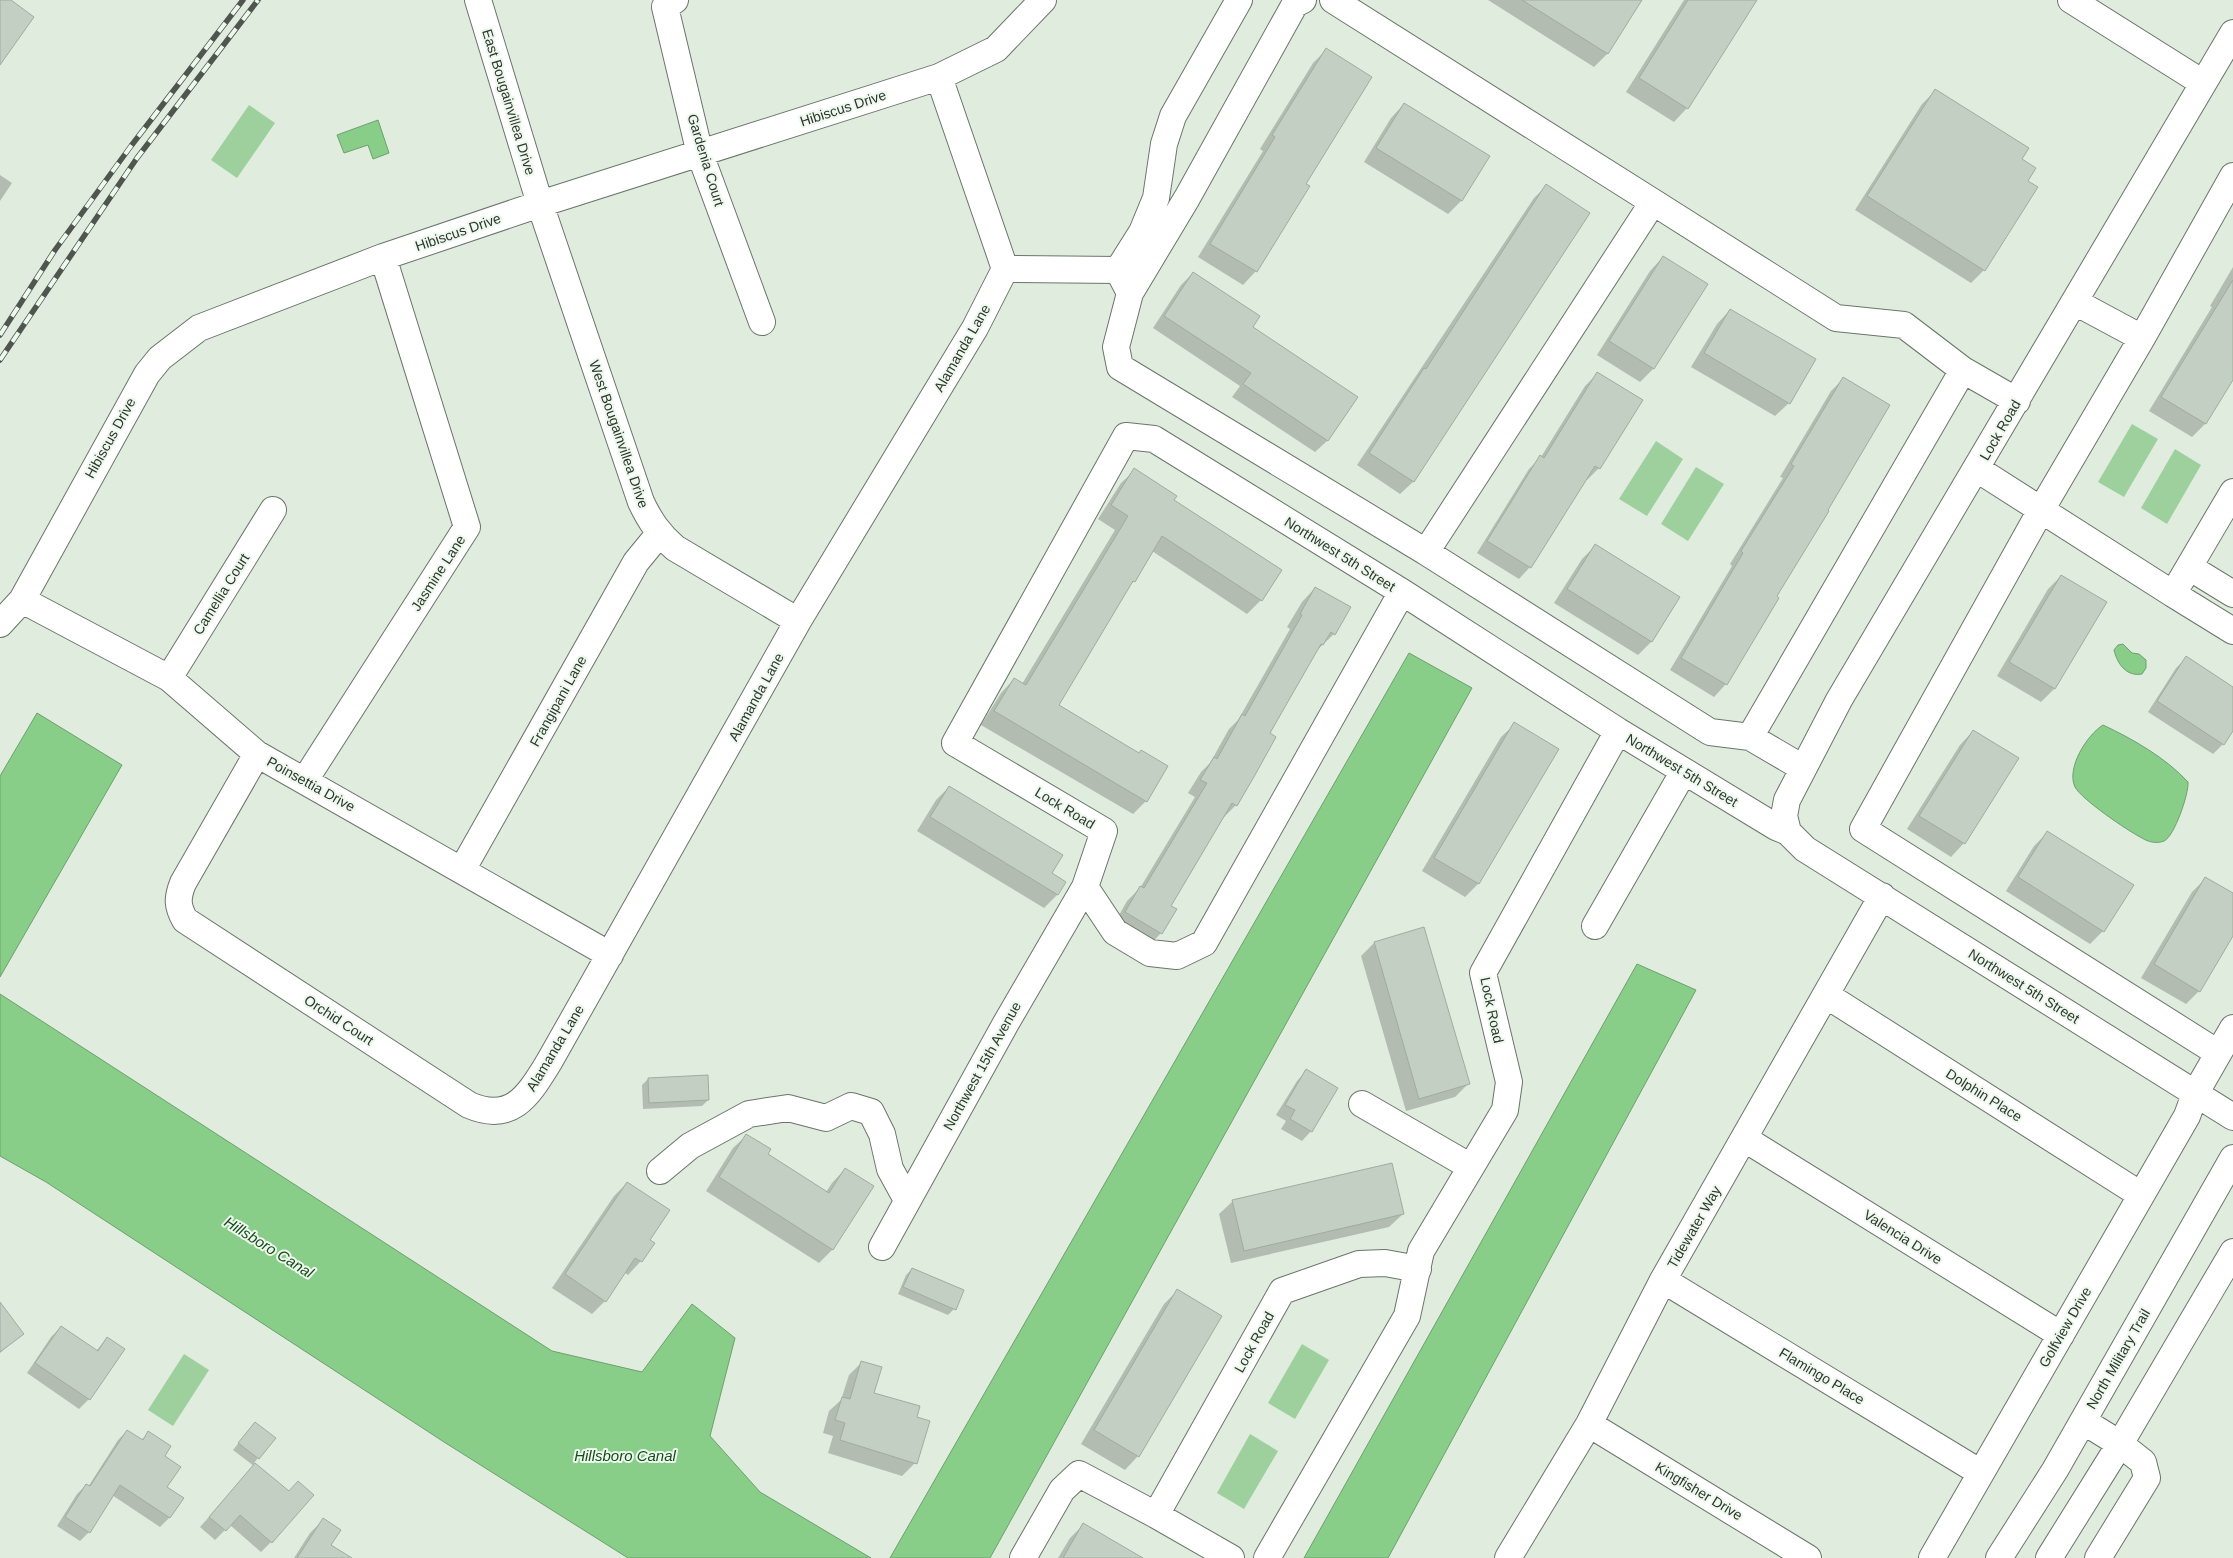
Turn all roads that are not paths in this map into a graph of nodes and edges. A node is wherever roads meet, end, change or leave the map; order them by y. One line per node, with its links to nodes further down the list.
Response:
1 (478, 0): 14 (street, East Bougainvillea Drive)
2 (675, 0): 11 (street, Gardenia Court)
3 (1043, 0): 9 (street, Hibiscus Drive)
4 (1239, 0): 17 (street)
5 (1303, 0): 18 (street)
6 (1333, 0): 13 (street)
7 (2072, 0): 10 (street)
8 (2233, 33): 10 (street, Lock Road)
9 (939, 77): 11 (street, Hibiscus Drive); 16 (street)
10 (2203, 83): 19 (street, Lock Road)
11 (700, 154): 14 (street, Hibiscus Drive); 20 (street, Gardenia Court)
12 (2233, 176): 21 (street)
13 (1653, 202): 22 (street); 30 (street)
14 (540, 204): 15 (street, Hibiscus Drive); 29 (street, West Bougainvillea Drive)
15 (384, 258): 35 (street, Hibiscus Drive); 44 (street, Jasmine Lane)
16 (1005, 269): 17 (street); 36 (street, Alamanda Lane)
17 (1118, 270): 18 (street)
18 (1130, 293): 30 (street)
19 (2075, 302): 21 (street); 23 (street, Lock Road)
20 (762, 322)
21 (2142, 338): 28 (street)
22 (1963, 370): 23 (street); 40 (street)
23 (2017, 400): 25 (street, Lock Road)
24 (1126, 436): 32 (street, Northwest 5th Street); 47 (street, Lock Road)
25 (1976, 470): 28 (street); 42 (street, Lock Road)
26 (2233, 492): 31 (street)
27 (273, 510): 38 (street, Camellia Court)
28 (2041, 510): 33 (street); 53 (street)
29 (659, 534): 36 (street, West Bougainvillea Drive); 46 (street, Frangipani Lane)
30 (1426, 552): 40 (street)
31 (2189, 567): 33 (street); 34 (street)
32 (1402, 592): 39 (street, Northwest 5th Street); 47 (street)
33 (2173, 594): 37 (street)
34 (2233, 594)
35 (8, 611): 38 (street, Poinsettia Drive)
36 (798, 622): 50 (street, Alamanda Lane)
37 (2233, 631)
38 (169, 678): 41 (street, Poinsettia Drive)
39 (1618, 731): 43 (street, Northwest 5th Street); 60 (street, Lock Road)
40 (1750, 736): 42 (street)
41 (257, 754): 44 (street, Poinsettia Drive); 56 (street, Orchid Court)
42 (1803, 768): 45 (street, Lock Road)
43 (1684, 771): 45 (street, Northwest 5th Street); 49 (street)
44 (305, 780): 46 (street, Poinsettia Drive)
45 (1788, 832): 48 (street, Northwest 5th Street)
46 (462, 870): 50 (street, Poinsettia Drive)
47 (1085, 887): 63 (street, Northwest 15th Avenue)
48 (1882, 896): 51 (street, Tidewater Way); 54 (street, Northwest 5th Street)
49 (1595, 926)
50 (610, 955): 56 (street, Alamanda Lane)
51 (1826, 995): 58 (street, Tidewater Way); 62 (street, Dolphin Place)
52 (2233, 1028): 53 (street)
53 (2218, 1053): 54 (street)
54 (2194, 1094): 57 (street, Northwest 5th Street); 62 (street, Golfview Drive)
55 (1362, 1104): 60 (street)
56 (497, 1111)
57 (2233, 1117)
58 (1745, 1139): 67 (street, Tidewater Way); 68 (street, Valencia Drive)
59 (2233, 1158): 69 (street, North Military Trail)
60 (1471, 1167): 66 (street, Lock Road)
61 (660, 1171): 63 (street)
62 (2141, 1195): 68 (street, Golfview Drive)
63 (908, 1200): 64 (street, Northwest 15th Avenue)
64 (882, 1247)
65 (2233, 1252): 71 (street)
66 (1418, 1269): 73 (street, Lock Road); 76 (street, Lock Road)
67 (1664, 1280): 70 (street, Tidewater Way); 72 (street, Flamingo Place)
68 (2061, 1335): 72 (street, Golfview Drive)
69 (2083, 1421): 71 (street); 80 (street, North Military Trail)
70 (1590, 1424): 77 (street, Tidewater Way); 78 (street, Kingfisher Drive)
71 (2120, 1444): 81 (street); 82 (street)
72 (1981, 1473): 79 (street, Golfview Drive)
73 (1156, 1515): 74 (street); 75 (street)
74 (1023, 1558)
75 (1231, 1558)
76 (1267, 1558)
77 (1508, 1558)
78 (1808, 1558)
79 (1932, 1558)
80 (1999, 1558)
81 (2049, 1558)
82 (2098, 1558)

